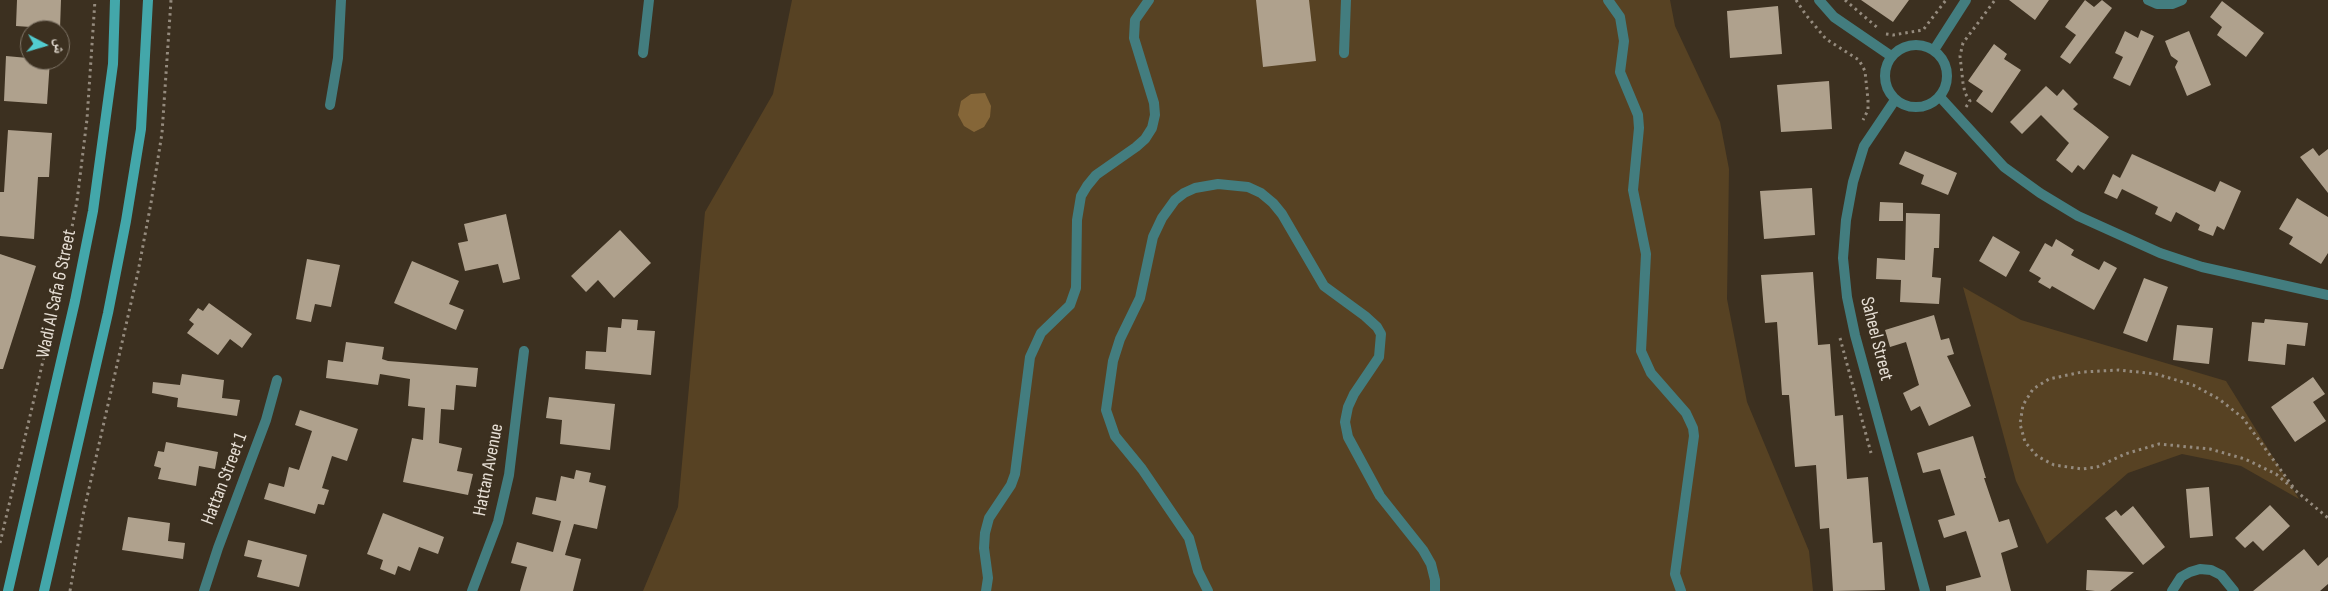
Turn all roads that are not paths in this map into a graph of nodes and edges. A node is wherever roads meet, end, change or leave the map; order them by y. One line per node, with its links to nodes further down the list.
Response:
1 (115, 0): 22 (main road, Wadi Al Safa 6 Street)
2 (148, 0): 23 (main road)
3 (341, 0): 18 (street)
4 (649, 0): 13 (street)
5 (1149, 0): 26 (street)
6 (1346, 0): 14 (street)
7 (1608, 0): 29 (street)
8 (1819, 0): 15 (street)
9 (1966, 0): 12 (street)
10 (2148, 0): 11 (street)
11 (2182, 0)
12 (1934, 50): 15 (street); 16 (street)
13 (643, 53)
14 (1344, 53)
15 (1891, 56): 17 (street)
16 (1940, 97): 17 (street); 19 (street)
17 (1895, 100): 30 (street, Saheel Street)
18 (330, 104)
19 (2328, 295)
20 (524, 351): 25 (street, Hattan Avenue)
21 (277, 380): 24 (street, Hattan Street 1)
22 (8, 591)
23 (44, 591)
24 (204, 591)
25 (472, 591)
26 (986, 591)
27 (1208, 591): 28 (street)
28 (1435, 591)
29 (1681, 591)
30 (1925, 591)
31 (2172, 591): 32 (street)
32 (2234, 591)

